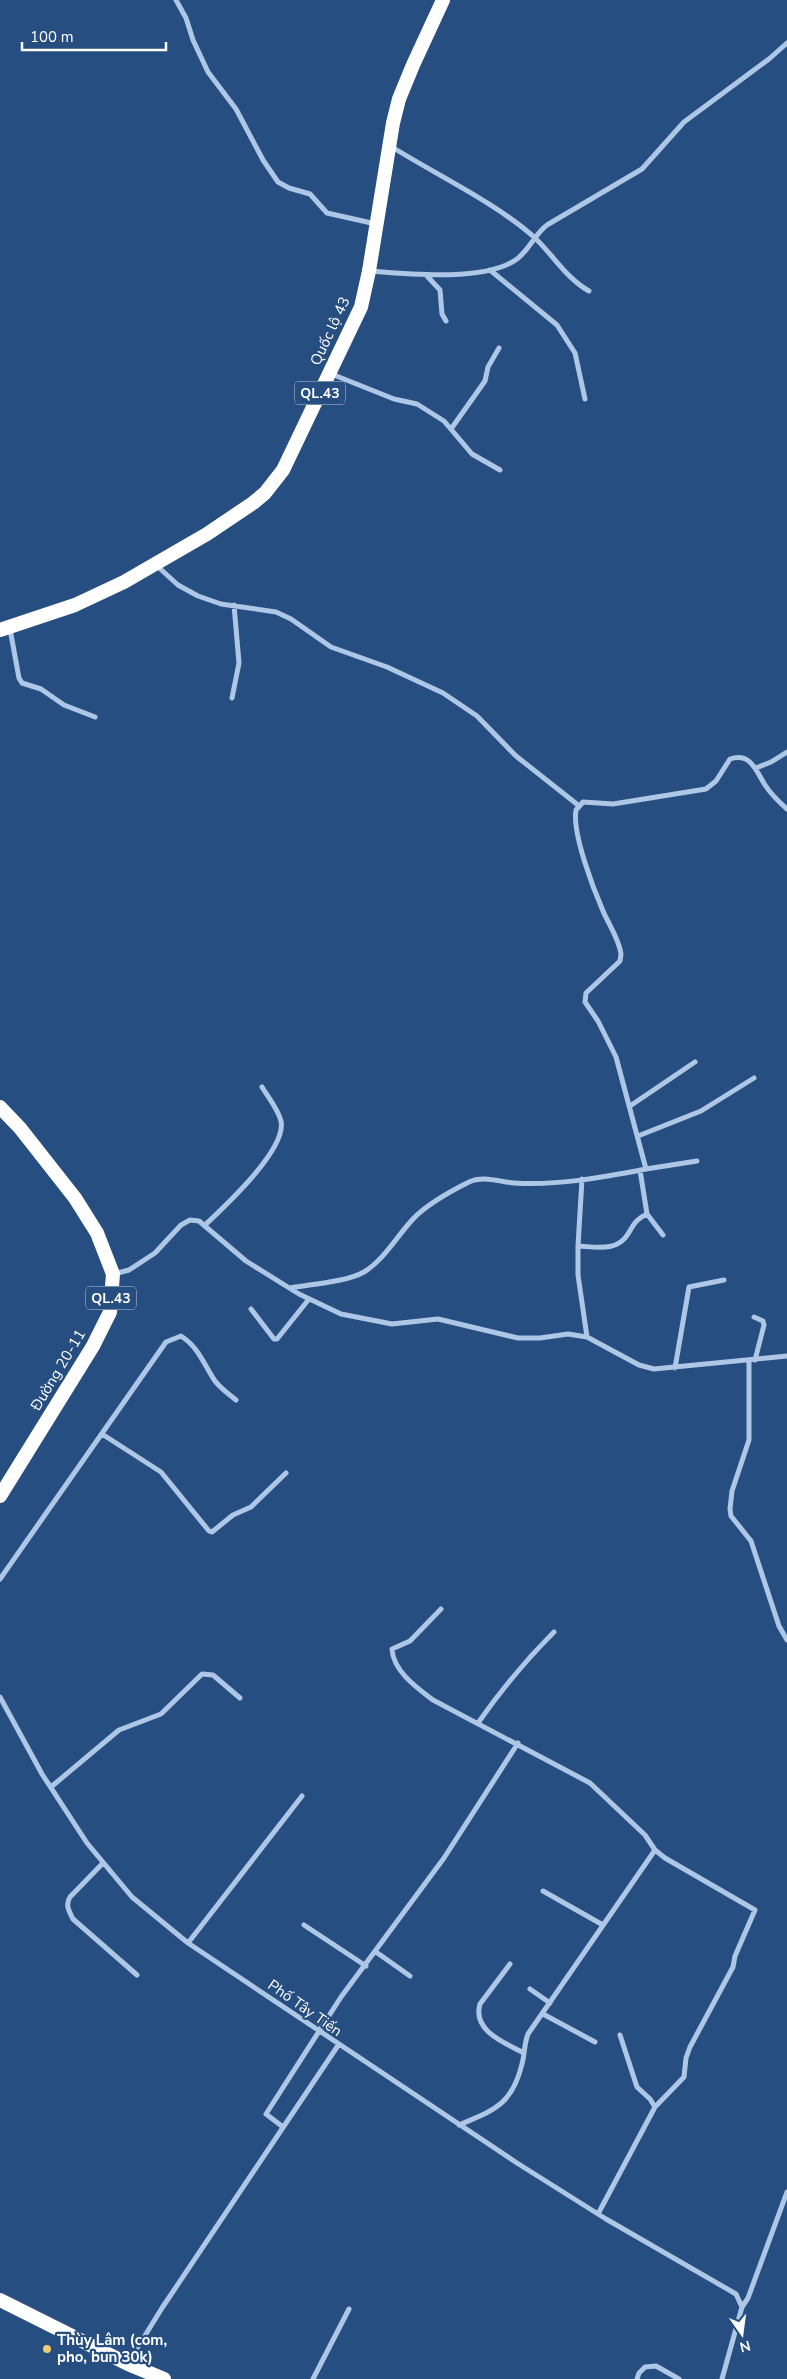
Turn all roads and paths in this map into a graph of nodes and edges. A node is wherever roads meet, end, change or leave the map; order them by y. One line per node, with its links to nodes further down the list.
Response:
1 (176, 0): 5 (street)
2 (443, 0): 4 (highway, Quốc lộ 43 / QL.43)
3 (787, 43): 6 (street)
4 (389, 145): 5 (highway, Quốc lộ 43 / QL.43); 6 (street)
5 (376, 224): 8 (highway, Quốc lộ 43 / QL.43)
6 (535, 238): 7 (street); 10 (street)
7 (490, 270): 9 (street); 14 (street)
8 (369, 271): 9 (street); 13 (highway, Quốc lộ 43 / QL.43)
9 (427, 276): 11 (street)
10 (590, 292)
11 (446, 321)
12 (499, 348): 15 (street)
13 (329, 373): 15 (street); 17 (highway, Quốc lộ 43 / QL.43)
14 (585, 399)
15 (451, 428): 16 (street)
16 (500, 470)
17 (155, 565): 18 (street); 19 (highway, Quốc lộ 43 / QL.43)
18 (234, 605): 20 (street); 24 (street)
19 (5, 629): 21 (street)
20 (232, 698)
21 (95, 717)
22 (787, 752): 23 (street)
23 (756, 768): 24 (street); 25 (street)
24 (578, 805): 29 (street)
25 (787, 809)
26 (695, 1062): 29 (street)
27 (754, 1078): 31 (street)
28 (262, 1087): 36 (street)
29 (630, 1106): 31 (street)
30 (0, 1107): 39 (highway, Đường 20-11 / QL.43)
31 (638, 1136): 33 (street)
32 (697, 1161): 33 (street)
33 (643, 1170): 34 (street); 35 (street)
34 (582, 1179): 38 (street); 41 (street)
35 (647, 1214): 37 (street); 38 (street)
36 (205, 1225): 39 (street); 41 (street)
37 (663, 1235)
38 (578, 1246): 45 (street)
39 (113, 1274): 52 (highway, Đường 20-11 / QL.43)
40 (724, 1280): 48 (street)
41 (290, 1288): 42 (street)
42 (309, 1299): 43 (street); 45 (street)
43 (251, 1309)
44 (754, 1318): 47 (street)
45 (587, 1337): 48 (street)
46 (787, 1356): 47 (street)
47 (752, 1360): 48 (street); 56 (street)
48 (676, 1368)
49 (236, 1400): 50 (street)
50 (102, 1434): 51 (street); 53 (street)
51 (286, 1473)
52 (0, 1496)
53 (0, 1580)
54 (441, 1609): 59 (street)
55 (554, 1632): 59 (street)
56 (787, 1640)
57 (240, 1698): 61 (street)
58 (1, 1699): 61 (street, Phố Tây Tiến)
59 (478, 1723): 60 (street)
60 (518, 1743): 63 (street); 69 (street)
61 (50, 1787): 64 (street, Phố Tây Tiến)
62 (302, 1796): 68 (street)
63 (656, 1850): 67 (street); 82 (street)
64 (104, 1863): 68 (street, Phố Tây Tiến); 72 (street)
65 (543, 1891): 67 (street)
66 (304, 1925): 71 (street)
67 (603, 1925): 75 (street)
68 (188, 1943): 77 (street, Phố Tây Tiến)
69 (376, 1952): 71 (street); 73 (street)
70 (510, 1964): 81 (street)
71 (366, 1966): 77 (street)
72 (137, 1975)
73 (410, 1976)
74 (530, 1989): 75 (street)
75 (550, 2003): 76 (street)
76 (543, 2014): 79 (street); 81 (street)
77 (319, 2031): 80 (street, Phố Tây Tiến); 84 (street)
78 (620, 2035): 82 (street)
79 (596, 2042)
80 (340, 2044): 83 (street); 84 (street, Phố Tây Tiến)
81 (524, 2053): 83 (street)
82 (655, 2107): 86 (street)
83 (459, 2125): 86 (street)
84 (283, 2127): 90 (street, Phố Tây Tiến)
85 (787, 2192): 88 (street)
86 (598, 2214): 88 (street)
87 (0, 2300): 90 (highway)
88 (742, 2307): 95 (street)
89 (349, 2309): 92 (street)
90 (128, 2364): 91 (highway)
91 (164, 2379)
92 (313, 2379)
93 (637, 2379): 94 (street)
94 (679, 2379)
95 (722, 2379)

